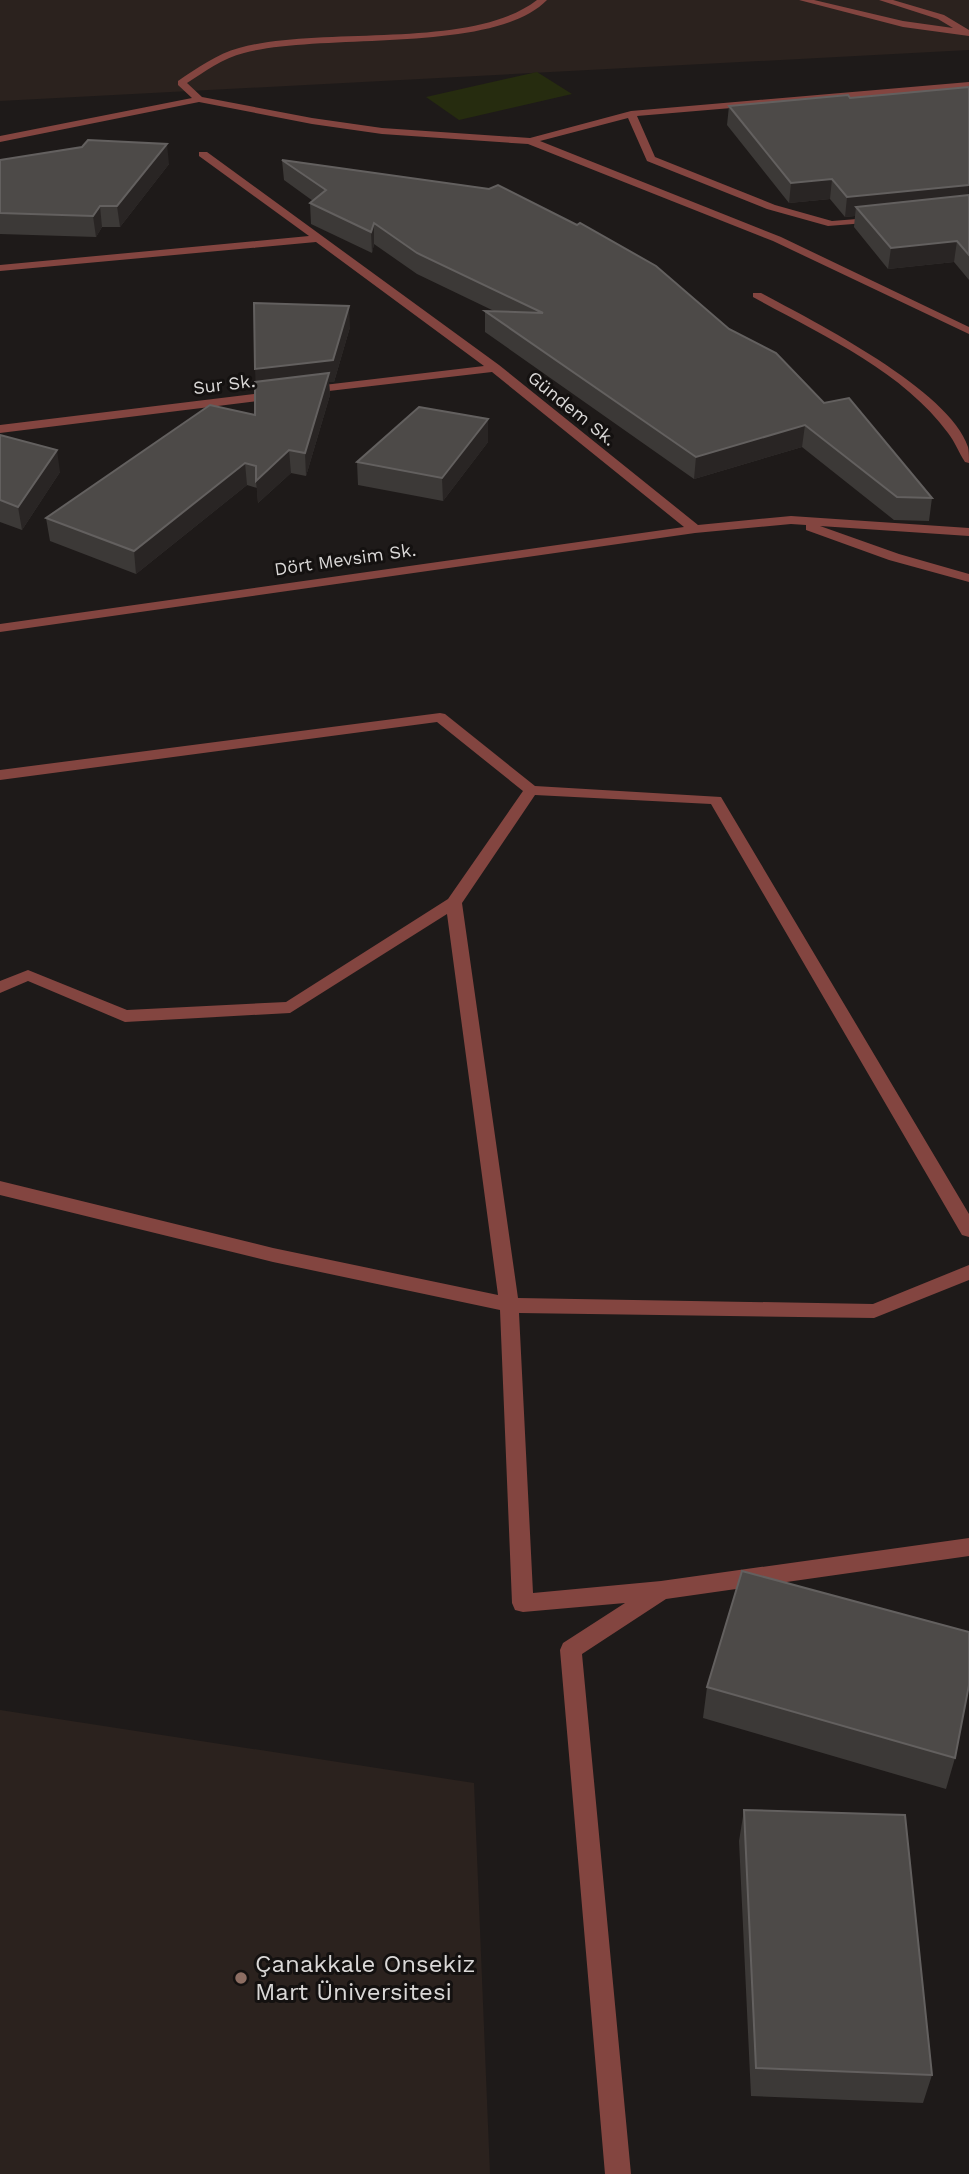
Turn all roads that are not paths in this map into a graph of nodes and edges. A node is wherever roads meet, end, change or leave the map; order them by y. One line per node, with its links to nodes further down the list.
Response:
1 (544, 0): 6 (street)
2 (803, 0): 4 (street)
3 (883, 0): 4 (street)
4 (968, 33)
5 (969, 85): 7 (street)
6 (199, 99): 8 (street); 9 (street)
7 (631, 114): 9 (street); 11 (street)
8 (0, 139)
9 (530, 141): 15 (street)
10 (203, 154): 12 (street, Gündem Sk.)
11 (887, 218)
12 (316, 239): 13 (street); 16 (street, Gündem Sk.)
13 (0, 268)
14 (757, 295): 18 (street)
15 (969, 331)
16 (495, 368): 17 (street, Sur Sk.); 20 (street, Gündem Sk.)
17 (0, 429)
18 (969, 459)
19 (791, 520): 20 (street); 21 (street); 22 (street)
20 (695, 529): 23 (street, Dört Mevsim Sk.)
21 (969, 532)
22 (969, 578)
23 (0, 628)
24 (0, 775): 25 (street)
25 (531, 790): 26 (street); 29 (street)
26 (454, 903): 27 (street); 31 (street)
27 (0, 987)
28 (0, 1188): 31 (street)
29 (969, 1230)
30 (969, 1272): 31 (street)
31 (509, 1305): 33 (street)
32 (969, 1547): 33 (street)
33 (661, 1590): 34 (street)
34 (618, 2174)

